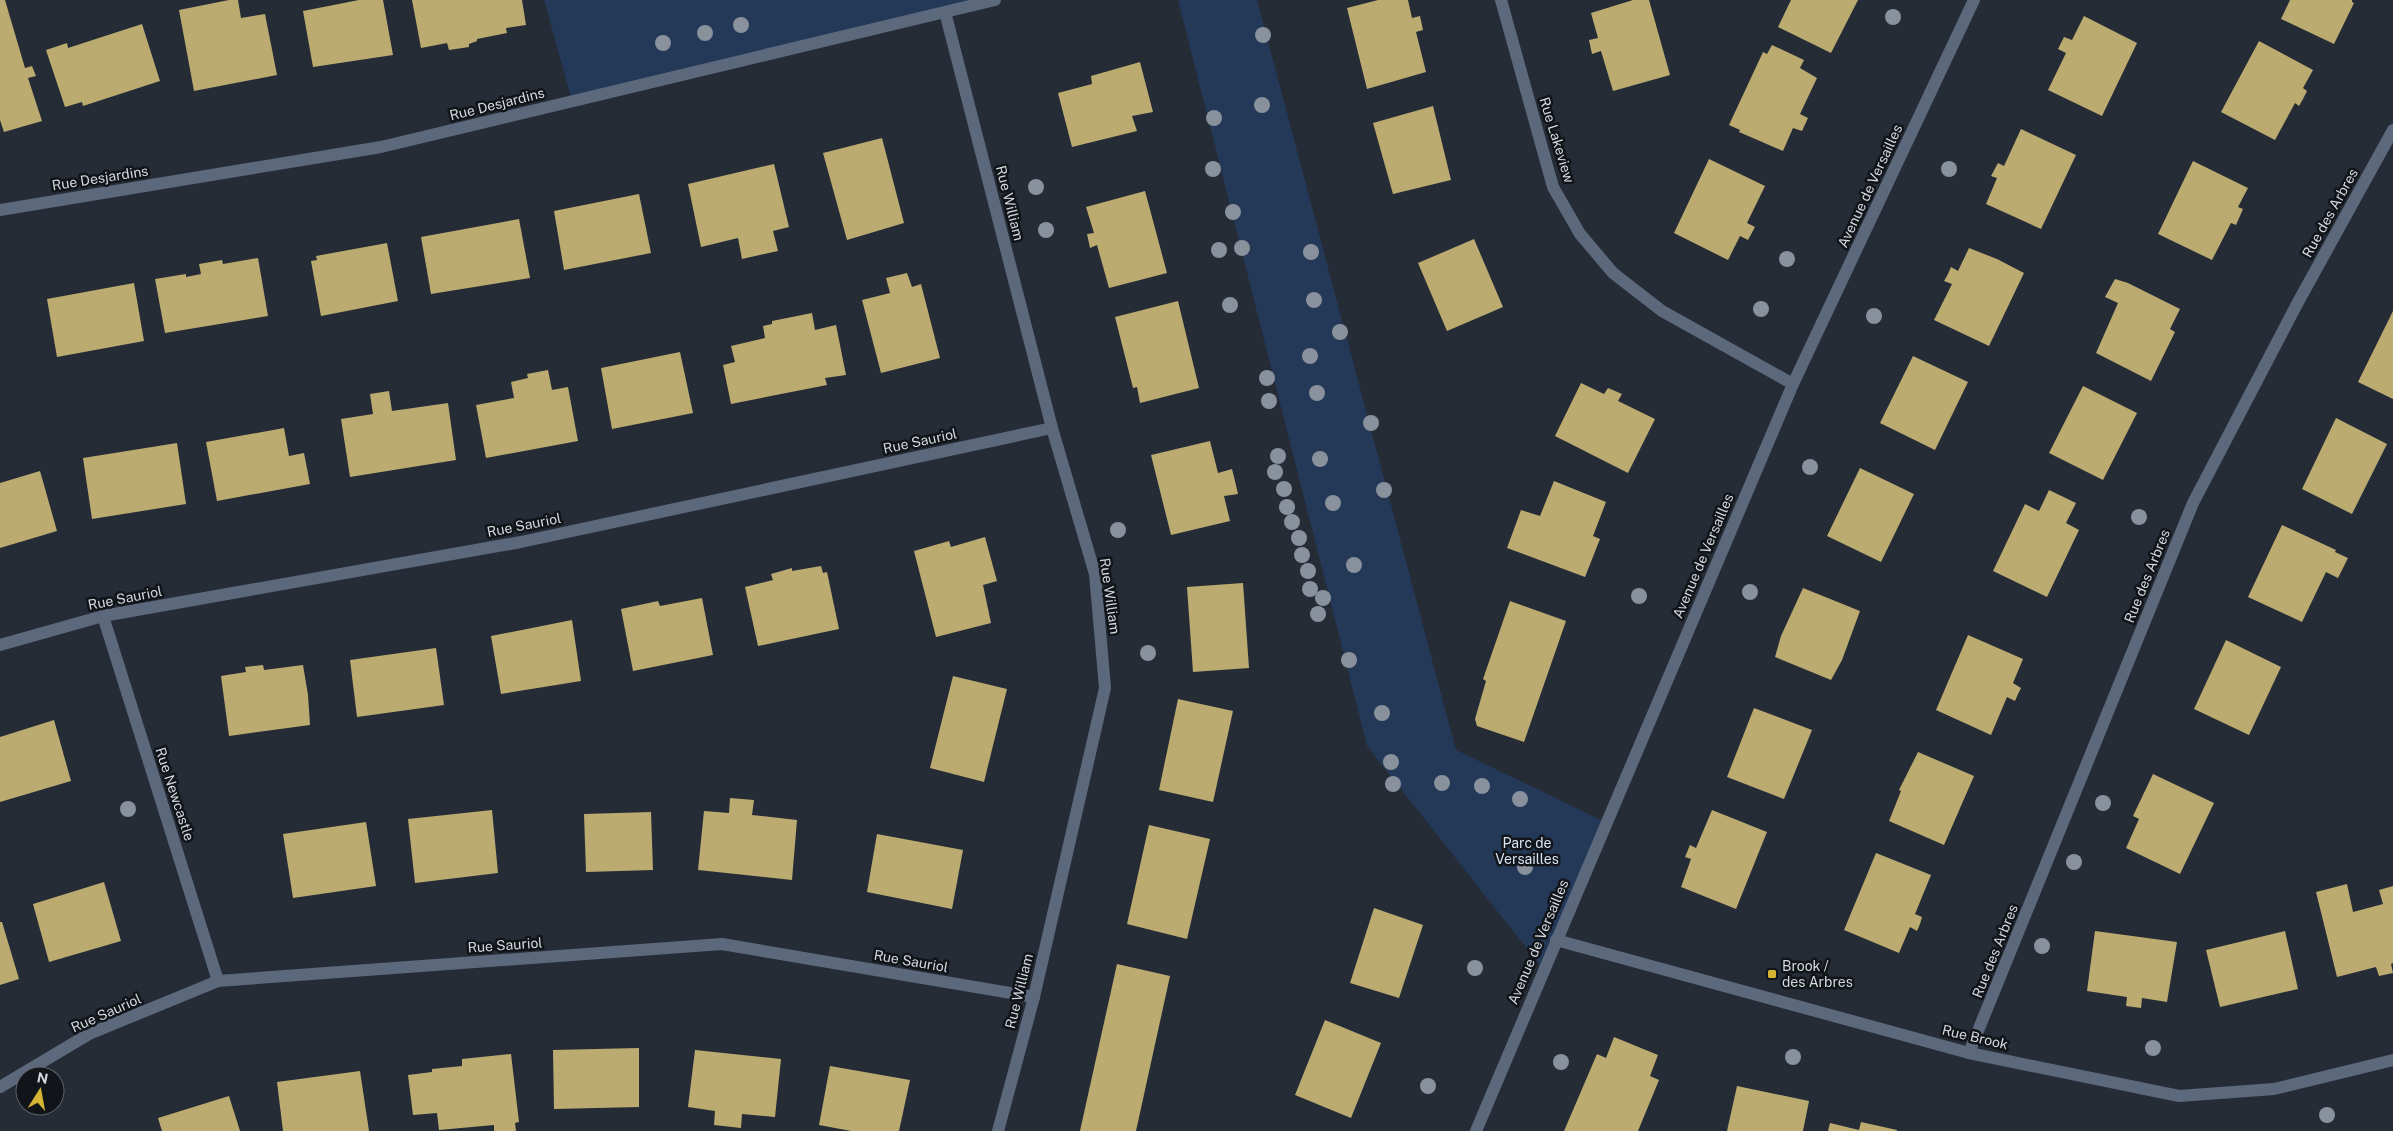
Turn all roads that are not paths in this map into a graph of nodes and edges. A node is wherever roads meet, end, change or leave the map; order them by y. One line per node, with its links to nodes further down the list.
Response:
1 (995, 0): 4 (street, Rue Desjardins)
2 (1501, 0): 7 (street, Rue Lakeview)
3 (1974, 0): 7 (street, Avenue de Versailles)
4 (946, 12): 6 (street, Rue Desjardins); 8 (street, Rue William)
5 (2393, 130): 14 (street, Rue des Arbres)
6 (0, 210)
7 (1793, 384): 11 (street, Avenue de Versailles)
8 (1052, 428): 9 (street, Rue Sauriol); 13 (street, Rue William)
9 (102, 616): 10 (street, Rue Sauriol); 12 (street, Rue Newcastle)
10 (0, 646)
11 (1556, 940): 14 (street, Rue Brook); 18 (street, Avenue de Versailles)
12 (218, 981): 13 (street, Rue Sauriol); 16 (street, Rue Sauriol)
13 (1034, 997): 17 (street, Rue William)
14 (1970, 1053): 15 (street, Rue Brook)
15 (2393, 1060)
16 (0, 1087)
17 (998, 1131)
18 (1476, 1131)

